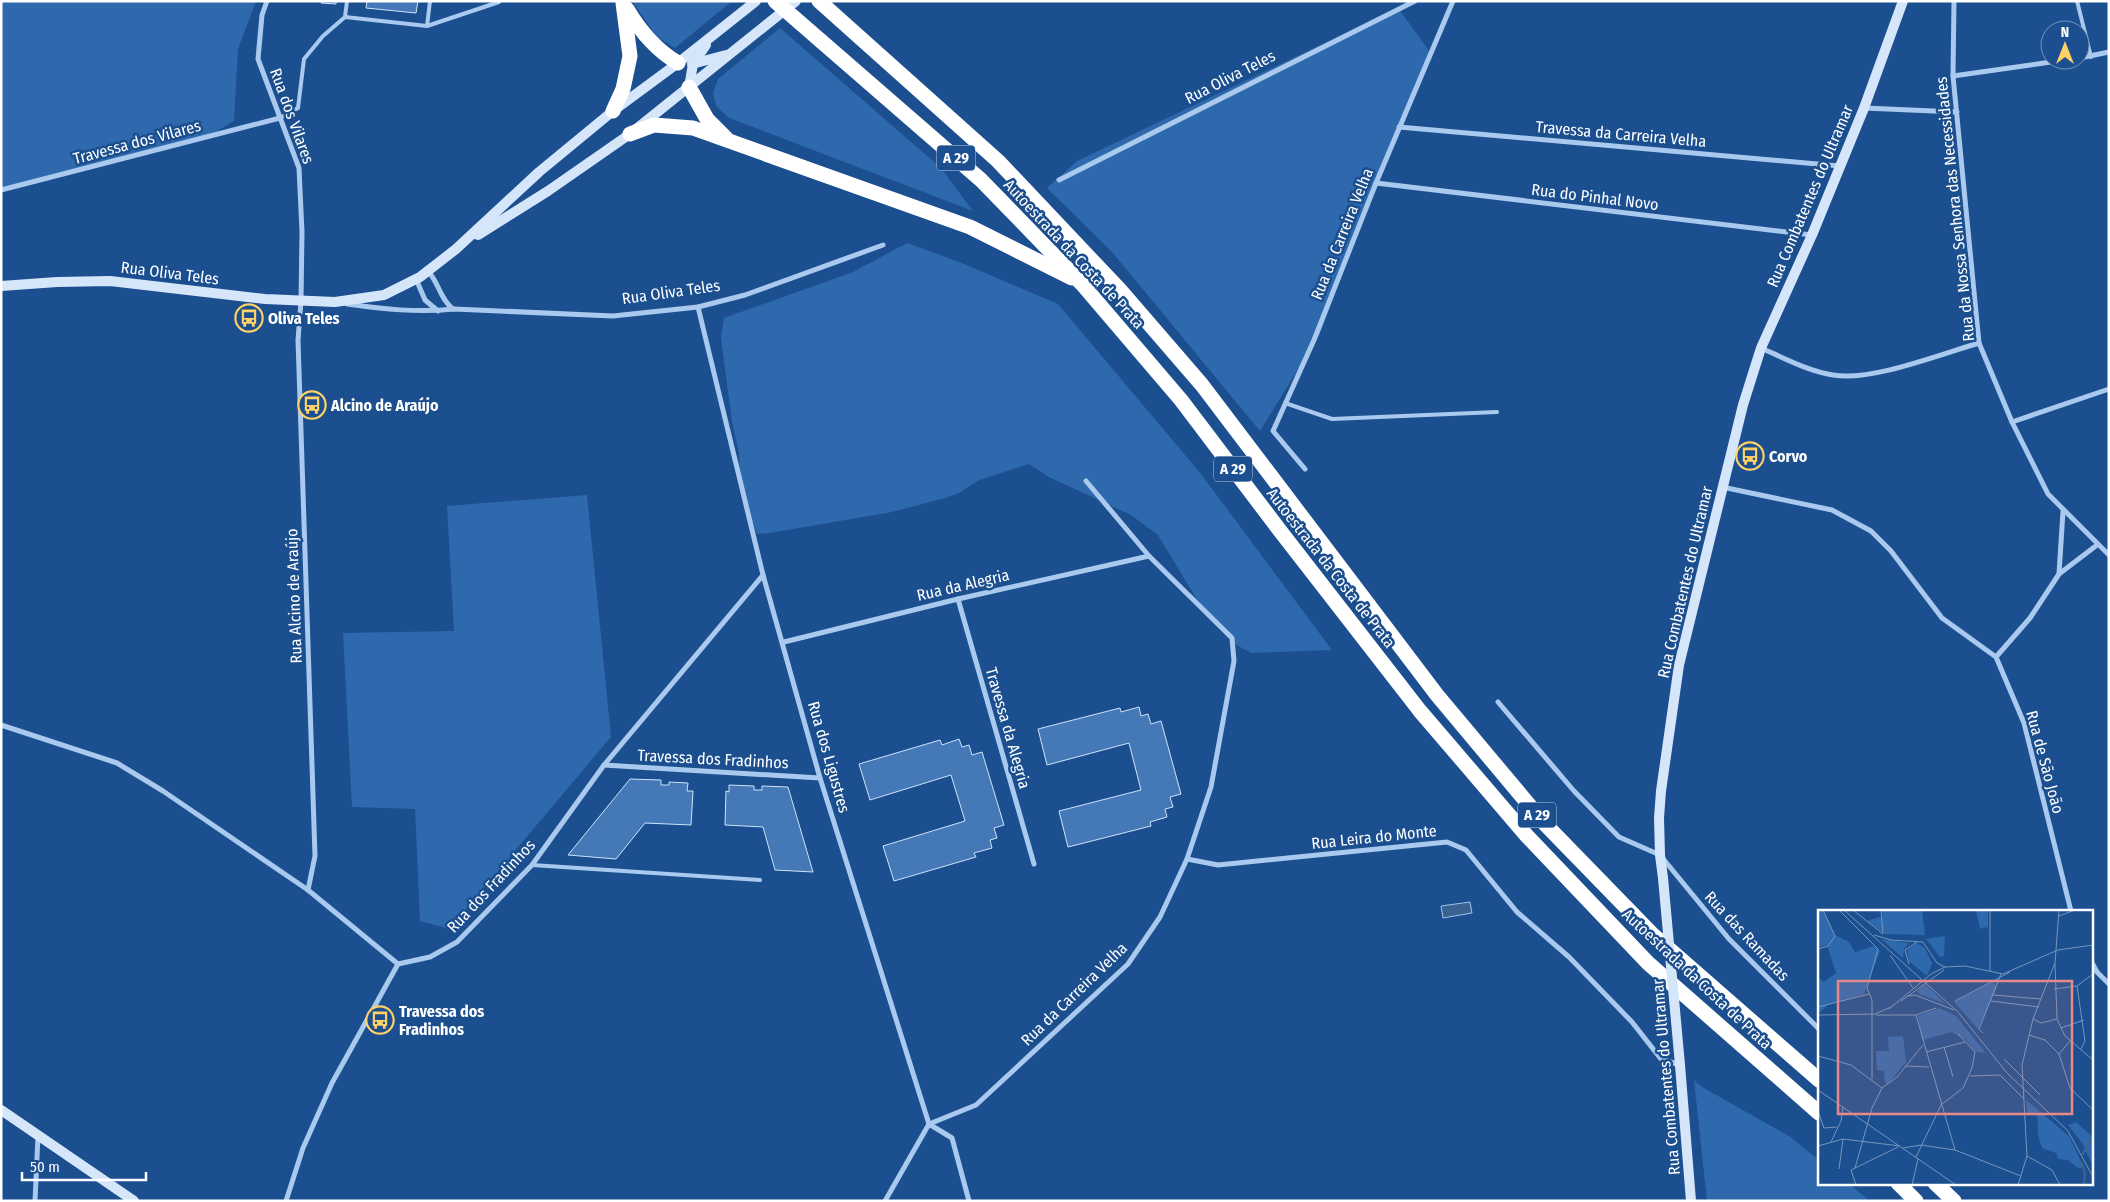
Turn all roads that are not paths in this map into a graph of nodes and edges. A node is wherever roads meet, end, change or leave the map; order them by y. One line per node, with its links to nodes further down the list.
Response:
1 (267, 1): 27 (street, Rua dos Vilares)
2 (347, 1): 15 (lane)
3 (430, 1): 16 (lane)
4 (756, 1): 20 (main road, Rua Oliva Teles)
5 (775, 1): 40 (highway, Autoestrada da Costa de Prata / A 29, bridge)
6 (796, 1): 18 (main road, Rua Oliva Teles)
7 (820, 1): 81 (highway, Autoestrada da Costa de Prata / A 29)
8 (1415, 1): 32 (street, Rua Oliva Teles)
9 (1453, 1): 28 (street, Rua da Carreira Velha)
10 (1903, 1): 24 (main road, Rua Combatentes do Ultramar)
11 (1954, 1): 22 (street, Rua da Nossa Senhora das Necessidades)
12 (2077, 1): 19 (lane)
13 (499, 2): 16 (lane)
14 (622, 2): 20 (highway); 25 (highway)
15 (345, 17): 16 (lane); 27 (lane)
16 (427, 26)
17 (2109, 52): 19 (street)
18 (730, 54): 20 (main road); 23 (main road, Rua Oliva Teles)
19 (2091, 56)
20 (686, 63): 23 (main road); 25 (main road, Rua Oliva Teles)
21 (2040, 64): 22 (street)
22 (1954, 76): 26 (street, Rua da Nossa Senhora das Necessidades)
23 (689, 87): 29 (main road, Rua Oliva Teles); 30 (highway)
24 (1864, 108): 26 (street); 31 (main road, Rua Combatentes do Ultramar)
25 (613, 111): 37 (main road, Rua Oliva Teles)
26 (1957, 112): 47 (street, Rua da Nossa Senhora das Necessidades)
27 (280, 118): 34 (street, Travessa dos Vilares); 42 (street, Rua dos Vilares)
28 (1400, 127): 31 (street, Travessa da Carreira Velha); 33 (street, Rua da Carreira Velha)
29 (630, 134): 30 (highway); 37 (main road, Rua Oliva Teles)
30 (728, 140): 40 (highway)
31 (1840, 166): 35 (main road, Rua Combatentes do Ultramar)
32 (1059, 180)
33 (1376, 183): 35 (street, Rua do Pinhal Novo); 50 (street, Rua da Carreira Velha)
34 (1, 190)
35 (1812, 236): 48 (main road, Rua Combatentes do Ultramar)
36 (883, 245): 44 (street, Rua Oliva Teles)
37 (456, 249): 38 (main road, Rua Oliva Teles)
38 (428, 271): 39 (main road, Rua Oliva Teles); 45 (street)
39 (416, 279): 43 (main road, Rua Oliva Teles); 46 (street)
40 (1082, 284): 83 (highway, Autoestrada da Costa de Prata / A 29)
41 (1, 286): 42 (main road, Rua Oliva Teles)
42 (301, 301): 43 (main road, Rua Oliva Teles); 74 (street, Rua Alcino de Araújo)
43 (335, 302): 46 (street, Rua Oliva Teles)
44 (698, 307): 45 (street, Rua Oliva Teles); 61 (street, Rua dos Ligustres)
45 (454, 310): 46 (street, Rua Oliva Teles)
46 (438, 311)
47 (1979, 343): 48 (street); 52 (street, Rua da Nossa Senhora das Necessidades)
48 (1761, 348): 55 (main road, Rua Combatentes do Ultramar)
49 (2109, 389): 52 (street)
50 (1285, 403): 51 (lane); 53 (street, Rua da Carreira Velha)
51 (1497, 412)
52 (2012, 422): 56 (street, Rua da Nossa Senhora das Necessidades)
53 (1305, 469)
54 (1086, 481): 59 (street)
55 (1722, 487): 64 (street); 69 (main road, Rua Combatentes do Ultramar)
56 (2063, 511): 57 (street, Rua da Nossa Senhora das Necessidades); 60 (street)
57 (2097, 545): 58 (street, Rua da Nossa Senhora das Necessidades); 60 (street)
58 (2109, 555)
59 (1149, 556): 62 (street, Rua da Alegria); 70 (street, Rua da Carreira Velha)
60 (2059, 574): 64 (street)
61 (763, 575): 63 (street, Rua dos Ligustres); 67 (street, Rua dos Fradinhos)
62 (958, 599): 63 (street, Rua da Alegria); 71 (street, Travessa da Alegria)
63 (784, 642): 68 (street, Rua dos Ligustres)
64 (1996, 657): 75 (street, Rua de São João)
65 (1498, 702): 69 (street)
66 (1, 725): 74 (street)
67 (604, 766): 68 (street, Travessa dos Fradinhos); 72 (street, Rua dos Fradinhos)
68 (820, 778): 84 (street, Rua dos Ligustres)
69 (1660, 855): 79 (street, Rua das Ramadas); 80 (main road, Rua Combatentes do Ultramar, bridge)
70 (1187, 859): 80 (street, Rua Leira do Monte); 84 (street, Rua da Carreira Velha)
71 (1034, 864)
72 (532, 865): 73 (lane); 77 (street, Rua dos Fradinhos)
73 (760, 880)
74 (308, 890): 77 (street)
75 (2071, 910)
76 (2092, 963): 78 (street)
77 (398, 964): 90 (street)
78 (2109, 984)
79 (1818, 1028)
80 (1680, 1065): 93 (main road, Rua Combatentes do Ultramar)
81 (1818, 1079)
82 (1, 1110): 85 (main road)
83 (1818, 1112)
84 (929, 1124): 91 (street); 92 (street)
85 (38, 1136): 88 (street); 89 (main road)
86 (1899, 1184): 94 (highway)
87 (1936, 1184): 95 (highway)
88 (35, 1201)
89 (134, 1201)
90 (286, 1201)
91 (885, 1201)
92 (969, 1201)
93 (1691, 1201)
94 (1916, 1201)
95 (1954, 1201)

